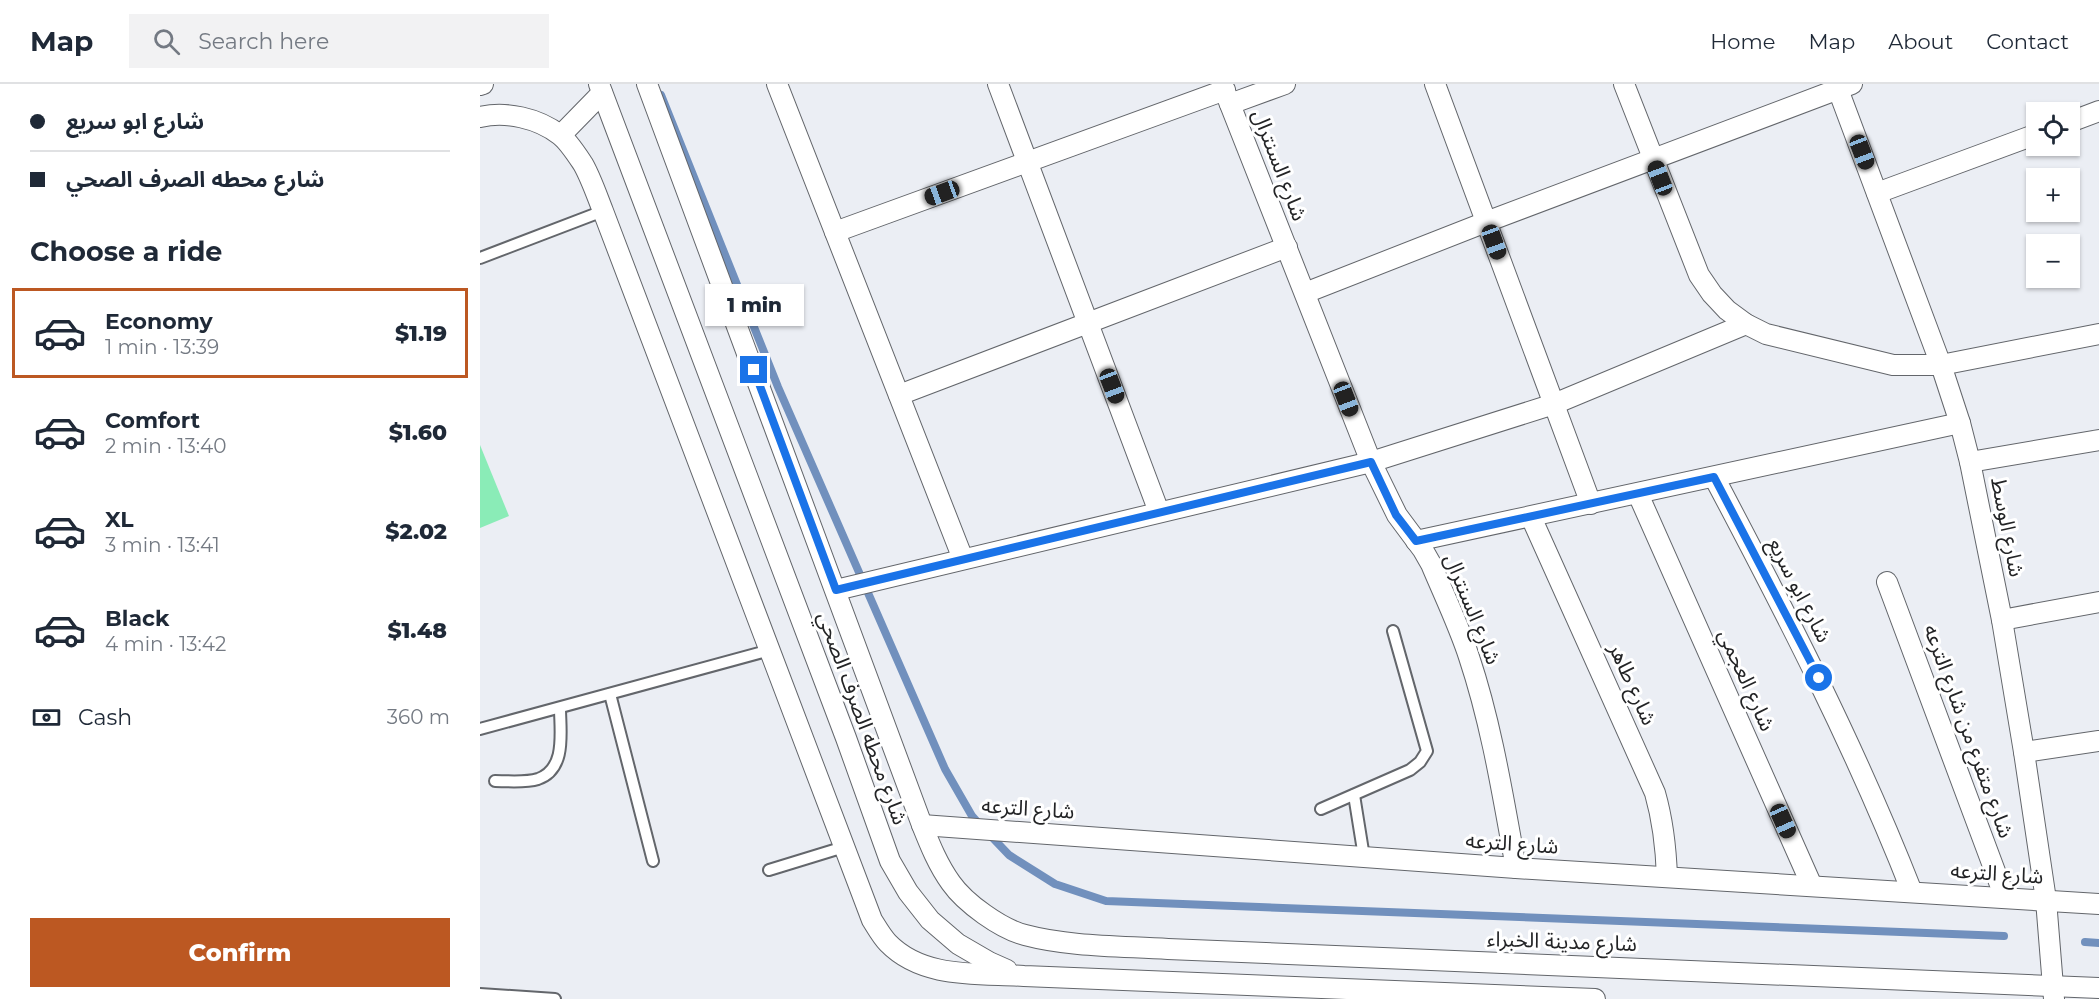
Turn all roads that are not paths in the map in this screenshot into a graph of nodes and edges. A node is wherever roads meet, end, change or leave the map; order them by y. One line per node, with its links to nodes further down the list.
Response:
1 (647, 84): 42 (street, شارع محطه الصرف الصحي)
2 (777, 84): 20 (street)
3 (998, 84): 16 (street)
4 (1286, 84): 9 (street)
5 (1435, 84): 19 (street)
6 (1624, 84): 15 (street)
7 (1842, 86): 15 (street); 17 (street, شارع الوسط)
8 (601, 89): 13 (street); 68 (street, شارع محطه الصرف الصحي)
9 (1226, 93): 16 (street); 21 (street, شارع السنترال)
10 (2099, 111): 12 (street)
11 (480, 117): 13 (street)
12 (2080, 118)
13 (561, 135): 18 (street)
14 (2026, 138): 17 (street)
15 (1653, 159): 19 (street); 25 (street)
16 (1028, 162): 20 (street); 24 (street)
17 (1877, 194): 27 (street, شارع الوسط)
18 (603, 211): 22 (lane); 46 (street)
19 (1486, 222): 23 (street); 29 (street)
20 (835, 232): 28 (street)
21 (1287, 248): 23 (street, شارع السنترال); 24 (street)
22 (480, 258)
23 (1305, 293): 32 (street, شارع السنترال)
24 (1088, 322): 28 (street); 37 (street)
25 (1746, 324): 27 (street); 29 (street)
26 (2099, 334): 27 (street)
27 (1941, 365): 30 (street, شارع الوسط)
28 (899, 395): 40 (street)
29 (1554, 404): 32 (street); 36 (street)
30 (1960, 423): 33 (street, شارع الوسط); 34 (street)
31 (2099, 440): 33 (street)
32 (1371, 462): 37 (street); 39 (street, شارع السنترال)
33 (1970, 462): 44 (street, شارع الوسط)
34 (1714, 477): 35 (street); 63 (street, شارع ابو سريع)
35 (1638, 494): 36 (street); 62 (street, شارع العجمي)
36 (1591, 504): 38 (street)
37 (1159, 512): 40 (street)
38 (1531, 517): 39 (street); 61 (street, شارع طاهر)
39 (1416, 541): 59 (street, شارع السنترال)
40 (963, 559): 42 (street)
41 (1887, 582): 64 (street, شارع متفرع من شارع الترعه)
42 (836, 590): 55 (street, شارع محطه الصرف الصحي)
43 (2099, 602): 44 (street)
44 (2002, 620): 51 (street, شارع الوسط)
45 (1393, 631): 53 (lane)
46 (770, 650): 47 (lane); 56 (street)
47 (610, 694): 48 (lane); 58 (lane)
48 (560, 708): 49 (lane); 52 (lane)
49 (480, 729)
50 (2099, 741): 51 (street)
51 (2024, 752): 65 (street, شارع الوسط)
52 (495, 781)
53 (1354, 795): 54 (lane); 57 (lane)
54 (1321, 809)
55 (922, 825): 57 (street, شارع الترعه); 67 (street, شارع محطه الصرف الصحي)
56 (844, 847): 60 (lane); 68 (street)
57 (1364, 857): 59 (street, شارع الترعه)
58 (652, 861)
59 (1516, 868): 61 (street, شارع الترعه)
60 (769, 870)
61 (1667, 878): 62 (street, شارع الترعه)
62 (1812, 886): 63 (street, شارع الترعه)
63 (1912, 892): 64 (street, شارع الترعه)
64 (2005, 898): 65 (street, شارع الترعه)
65 (2046, 900): 66 (street, شارع الترعه); 70 (street, شارع الوسط)
66 (2099, 904)
67 (1023, 935): 70 (street, شارع مدينة الخبراء)
68 (1024, 976): 73 (street)
69 (2099, 987): 70 (street, شارع مدينة الخبراء)
70 (2054, 992)
71 (480, 993): 72 (lane)
72 (555, 999)
73 (1595, 999)

